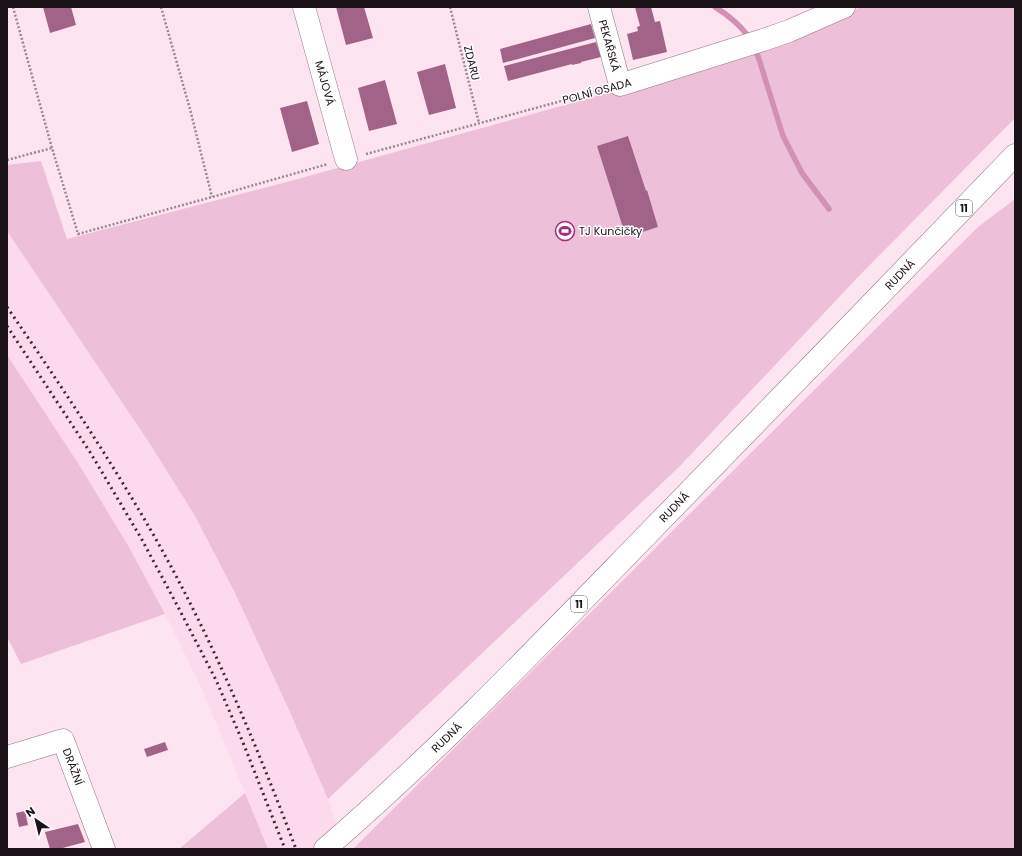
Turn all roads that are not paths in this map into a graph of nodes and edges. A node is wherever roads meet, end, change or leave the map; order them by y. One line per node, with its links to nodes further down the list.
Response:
1 (304, 7): 6 (main road, MÁJOVÁ)
2 (599, 7): 4 (main road, PEKAŘSKÁ)
3 (844, 7): 4 (main road, POLNÍ OSADA)
4 (620, 85)
5 (1015, 155): 9 (main road, RUDNÁ / 11)
6 (346, 159)
7 (7, 757): 8 (main road, DRÁŽNÍ)
8 (104, 849)
9 (325, 849)

